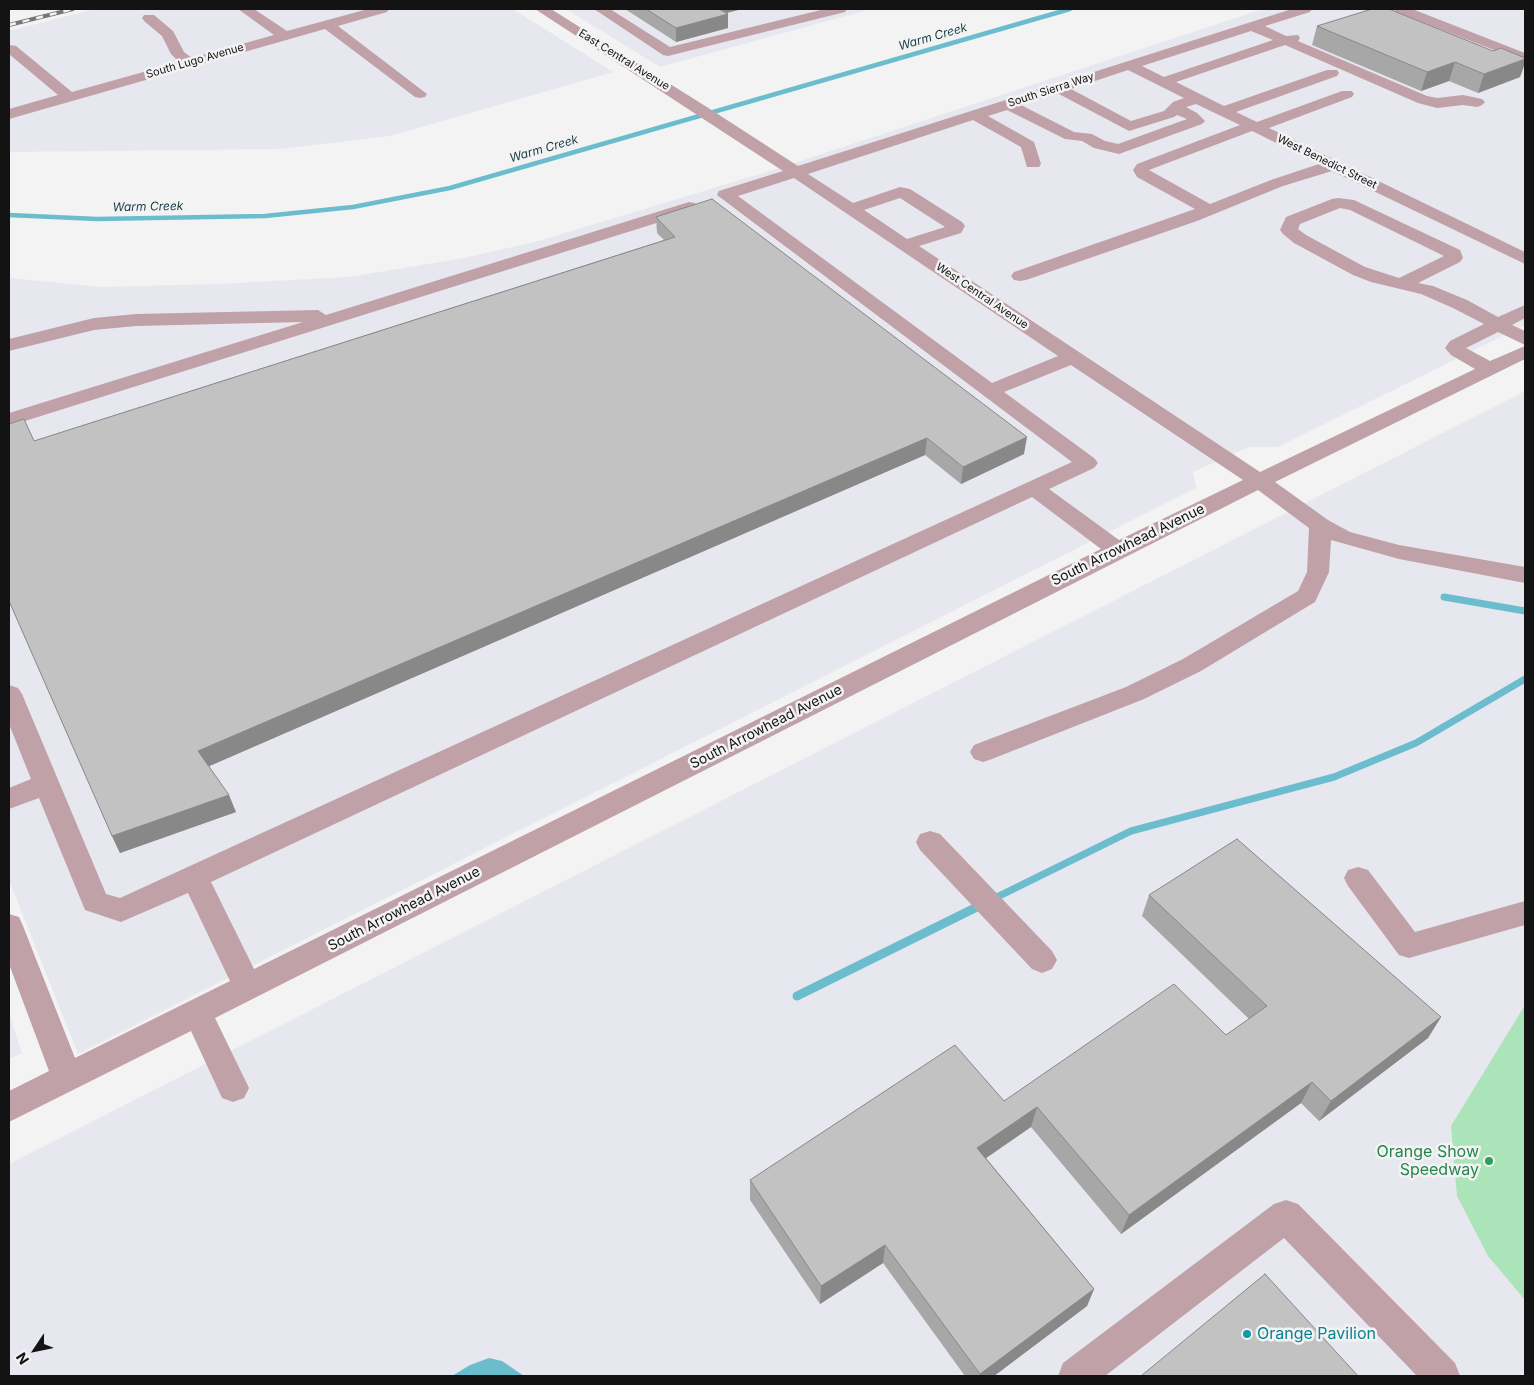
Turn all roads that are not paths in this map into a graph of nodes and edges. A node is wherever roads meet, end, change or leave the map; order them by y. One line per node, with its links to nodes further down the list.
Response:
1 (246, 9): 13 (street)
2 (542, 9): 10 (street, East Central Avenue)
3 (840, 9): 17 (street)
4 (1305, 9): 11 (street, South Sierra Way)
5 (1401, 9): 18 (street)
6 (371, 10): 9 (street, South Lugo Avenue)
7 (597, 15): 10 (street); 17 (street)
8 (149, 18): 19 (street)
9 (327, 24): 13 (street, South Lugo Avenue); 25 (street)
10 (568, 24): 20 (street, East Central Avenue)
11 (1252, 26): 12 (street, South Sierra Way); 14 (street)
12 (1236, 31): 15 (street); 21 (street, South Sierra Way)
13 (285, 36): 19 (street, South Lugo Avenue)
14 (1290, 39): 15 (street); 29 (street)
15 (1270, 46): 23 (street)
16 (11, 50): 27 (street)
17 (668, 52): 20 (street)
18 (1525, 58)
19 (190, 63): 27 (street, South Lugo Avenue)
20 (629, 63): 34 (street, East Central Avenue)
21 (1129, 65): 23 (street, West Benedict Street); 24 (street, South Sierra Way)
22 (1332, 73): 33 (street)
23 (1163, 82): 28 (street, West Benedict Street)
24 (1058, 88): 30 (street, South Sierra Way); 31 (street)
25 (420, 94)
26 (1347, 94): 38 (street)
27 (69, 97): 35 (street, South Lugo Avenue)
28 (1197, 98): 32 (street); 33 (street, West Benedict Street)
29 (1477, 102)
30 (1008, 104): 36 (street, South Sierra Way); 37 (street)
31 (1090, 106): 32 (street); 37 (street)
32 (1175, 108): 37 (street)
33 (1223, 111): 38 (street, West Benedict Street)
34 (705, 112): 41 (street, West Central Avenue)
35 (9, 114)
36 (975, 115): 39 (street); 41 (street, South Sierra Way)
37 (1042, 122)
38 (1254, 126): 40 (street, West Benedict Street); 44 (street)
39 (1033, 164)
40 (1334, 165): 44 (street); 45 (street, West Benedict Street)
41 (796, 173): 42 (street, South Sierra Way); 43 (street, West Central Avenue)
42 (724, 195): 54 (street, South Sierra Way); 61 (street)
43 (851, 209): 48 (street, West Central Avenue); 48 (street)
44 (1208, 210): 51 (street)
45 (1468, 231): 46 (street, West Benedict Street); 47 (street)
46 (1485, 240): 49 (street); 50 (street, West Benedict Street)
47 (1525, 244)
48 (905, 245): 59 (street, West Central Avenue)
49 (1454, 254): 52 (street); 52 (street)
50 (1525, 259)
51 (1020, 276)
52 (1402, 284): 55 (street)
53 (1525, 311): 55 (street)
54 (343, 316): 57 (street); 62 (street, South Sierra Way)
55 (1498, 325): 56 (street); 60 (street)
56 (1525, 339)
57 (9, 345)
58 (1525, 352): 60 (street, South Arrowhead Avenue)
59 (1073, 357): 61 (street); 63 (street, West Central Avenue)
60 (1490, 369): 63 (street, South Arrowhead Avenue)
61 (990, 392): 64 (street)
62 (9, 420)
63 (1259, 481): 65 (street, West Central Avenue); 66 (street, South Arrowhead Avenue)
64 (1034, 488): 66 (street); 73 (street)
65 (1320, 526): 67 (street, West Central Avenue); 69 (street)
66 (1117, 550): 78 (street, South Arrowhead Avenue)
67 (1525, 576)
68 (9, 694): 70 (street)
69 (983, 752)
70 (46, 784): 71 (street); 73 (street)
71 (9, 799)
72 (930, 842): 77 (street)
73 (195, 877): 78 (street)
74 (1358, 878): 75 (street)
75 (1525, 913)
76 (9, 926): 80 (street)
77 (1042, 960)
78 (248, 987): 79 (street, South Arrowhead Avenue)
79 (197, 1012): 80 (street, South Arrowhead Avenue); 81 (street)
80 (67, 1078): 82 (street, South Arrowhead Avenue)
81 (233, 1088)
82 (9, 1107)
83 (1076, 1376): 84 (street)
84 (1442, 1376)

